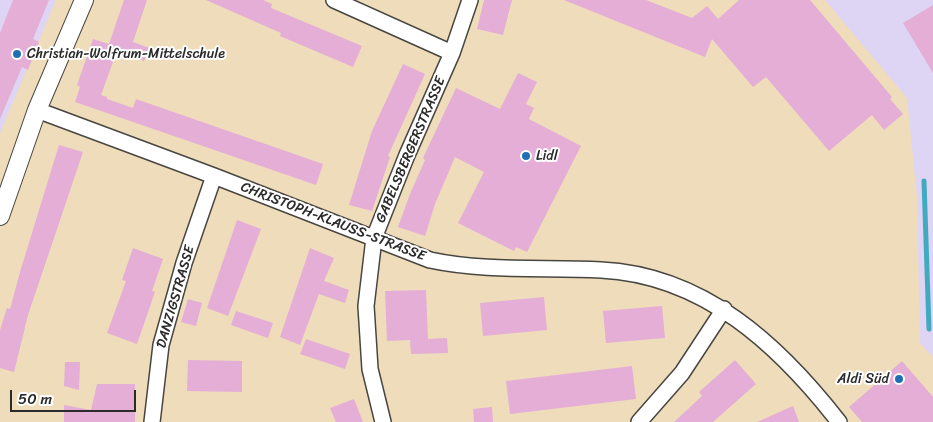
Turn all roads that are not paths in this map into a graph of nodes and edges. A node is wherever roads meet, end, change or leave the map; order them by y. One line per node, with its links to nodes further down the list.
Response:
1 (84, 0): 5 (street)
2 (334, 0): 4 (street)
3 (470, 0): 4 (street, GABELSBERGERSTRASSE)
4 (452, 54): 8 (street, GABELSBERGERSTRASSE)
5 (38, 110): 6 (street, CHRISTOPH-KLAUSS-STRASSE); 7 (street)
6 (214, 176): 8 (street, CHRISTOPH-KLAUSS-STRASSE); 10 (street, DANZIGSTRASSE)
7 (0, 216)
8 (374, 238): 9 (street, CHRISTOPH-KLAUSS-STRASSE); 11 (street, GABELSBERGERSTRASSE)
9 (724, 309): 12 (street); 13 (street, CHRISTOPH-KLAUSS-STRASSE)
10 (152, 422)
11 (383, 422)
12 (639, 422)
13 (840, 422)

